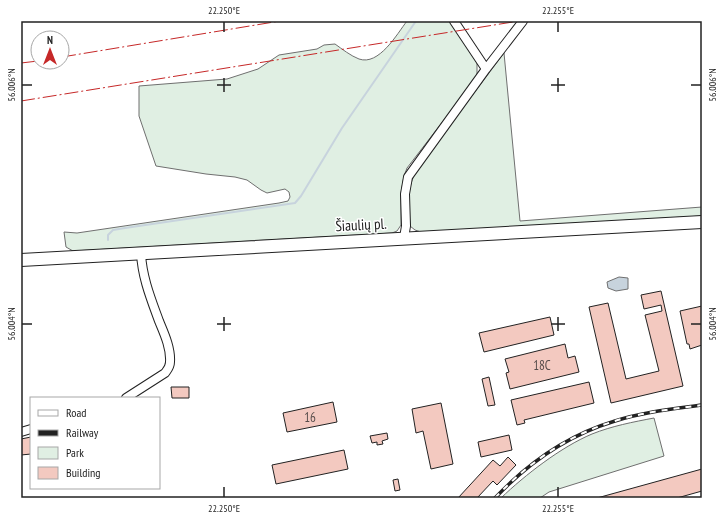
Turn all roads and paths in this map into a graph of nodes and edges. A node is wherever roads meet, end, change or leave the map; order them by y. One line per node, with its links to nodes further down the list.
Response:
1 (454, 21): 3 (street)
2 (523, 21): 3 (street)
3 (486, 69): 5 (street)
4 (702, 222): 5 (highway, Šiaulių pl.)
5 (404, 238): 6 (highway, Šiaulių pl.)
6 (141, 253): 7 (highway, Šiaulių pl.); 8 (street)
7 (21, 260)
8 (128, 397)

